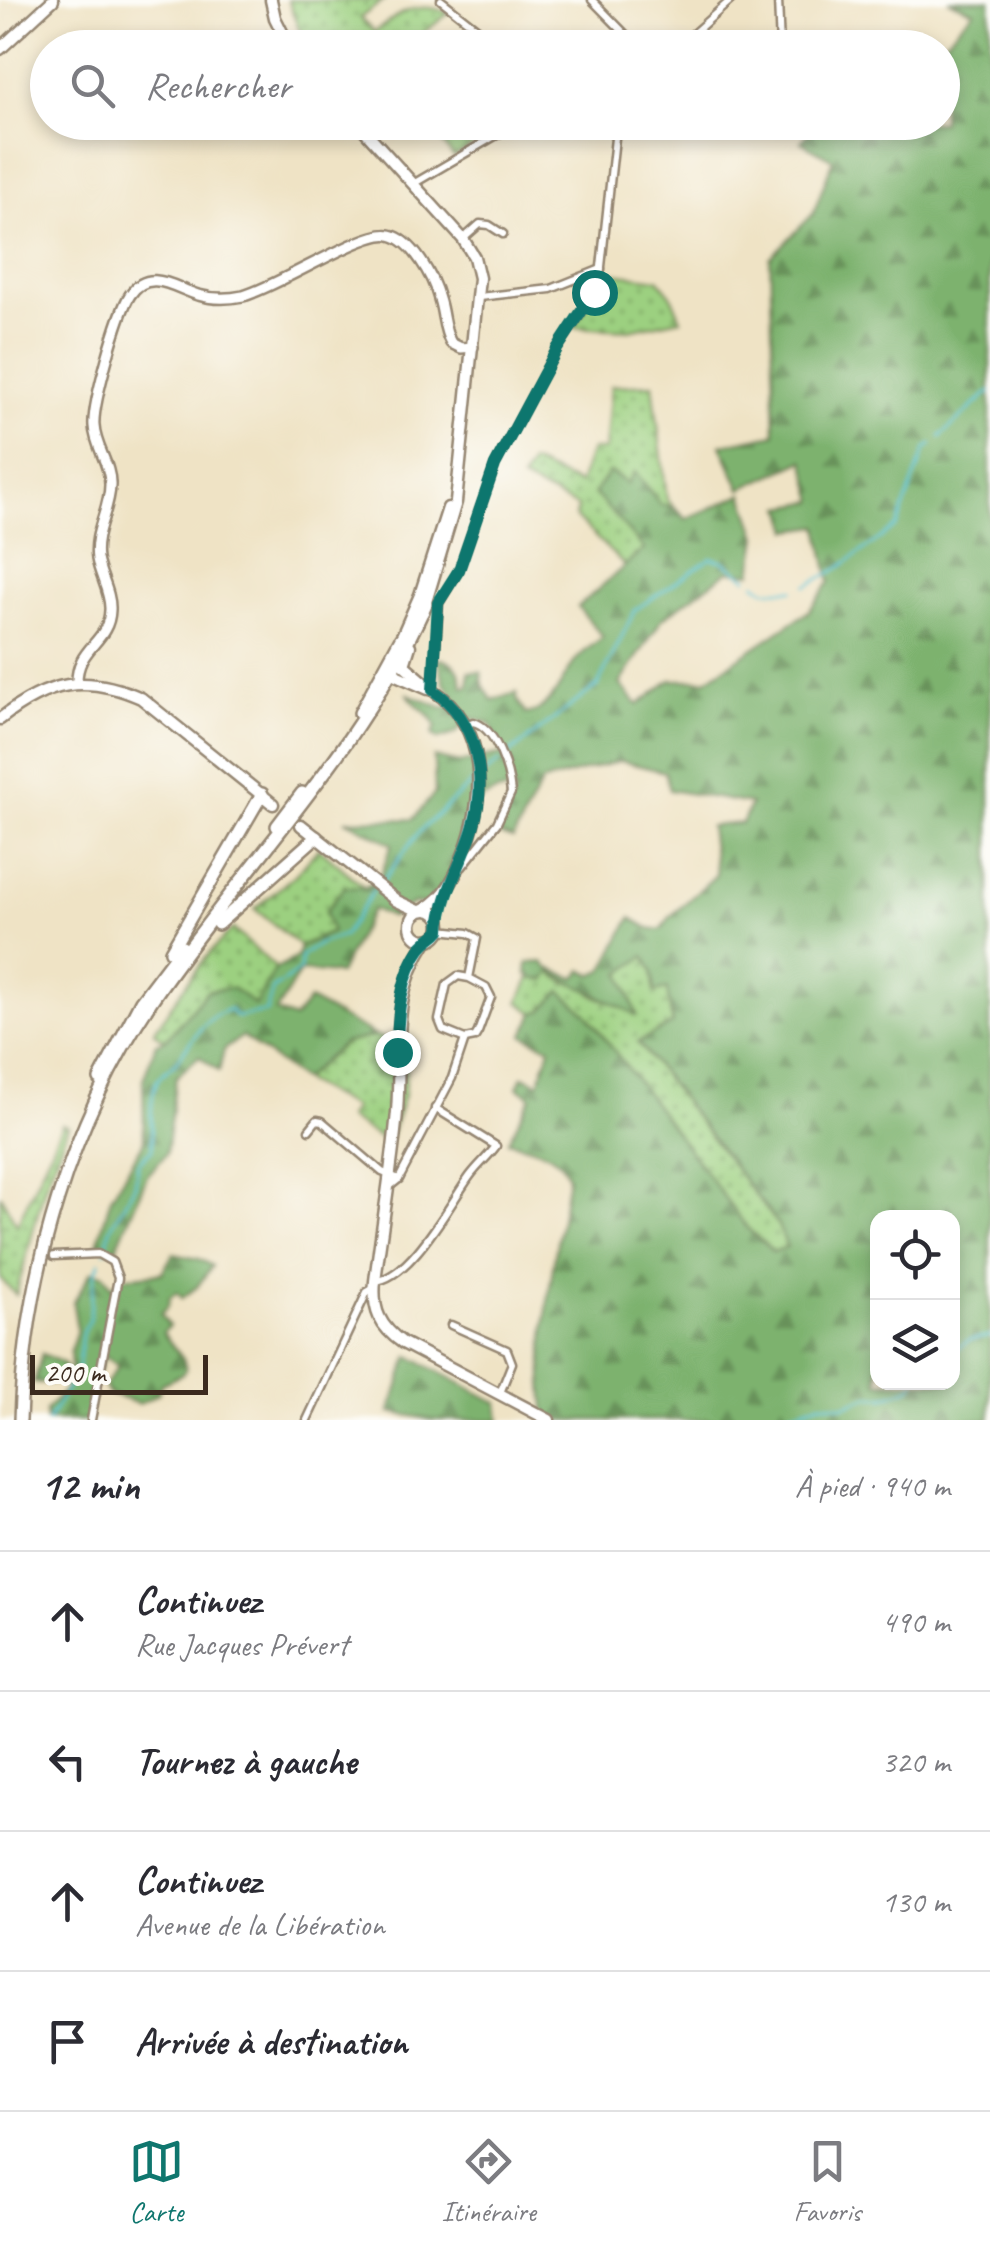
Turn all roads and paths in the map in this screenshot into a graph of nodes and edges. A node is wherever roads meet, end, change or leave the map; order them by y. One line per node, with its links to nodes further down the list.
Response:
1 (53, 0): 12 (main road)
2 (271, 0): 7 (main road)
3 (441, 0): 8 (street)
4 (592, 0): 9 (street)
5 (731, 0): 10 (street)
6 (778, 0): 11 (street)
7 (281, 30)
8 (479, 30)
9 (621, 30)
10 (697, 30)
11 (779, 30)
12 (0, 49)
13 (373, 140): 16 (main road)
14 (488, 140): 16 (street)
15 (615, 140): 19 (street)
16 (413, 184): 18 (main road)
17 (503, 234): 18 (street)
18 (463, 239): 20 (main road)
19 (602, 269): 20 (street); 27 (street)
20 (479, 297): 21 (main road)
21 (474, 347): 22 (main road); 26 (street)
22 (461, 449): 23 (main road); 24 (main road)
23 (426, 604): 25 (highway); 27 (main road)
24 (401, 638): 25 (main road); 43 (highway)
25 (393, 671): 27 (main road); 43 (highway)
26 (77, 683): 28 (main road); 30 (main road)
27 (433, 690): 29 (main road)
28 (0, 719)
29 (466, 725): 34 (main road); 34 (street)
30 (262, 794): 31 (main road); 43 (highway)
31 (274, 804)
32 (301, 825): 33 (main road)
33 (316, 837): 36 (main road); 43 (highway)
34 (458, 872): 35 (main road)
35 (451, 884): 37 (main road); 38 (main road)
36 (397, 901): 37 (main road); 39 (main road)
37 (422, 910): 38 (main road); 39 (main road)
38 (440, 924): 40 (main road); 42 (street)
39 (413, 930): 40 (main road); 41 (main road)
40 (427, 940): 41 (main road)
41 (414, 960): 47 (main road)
42 (469, 978): 44 (street); 44 (street)
43 (147, 1000): 52 (highway)
44 (465, 1039): 45 (street)
45 (435, 1108): 47 (street); 49 (street)
46 (308, 1130): 47 (street)
47 (392, 1180): 49 (main road)
48 (54, 1256): 53 (street)
49 (374, 1284): 51 (main road); 54 (street)
50 (452, 1325): 51 (street)
51 (500, 1394): 55 (main road)
52 (16, 1420)
53 (91, 1420)
54 (307, 1420)
55 (549, 1420)

